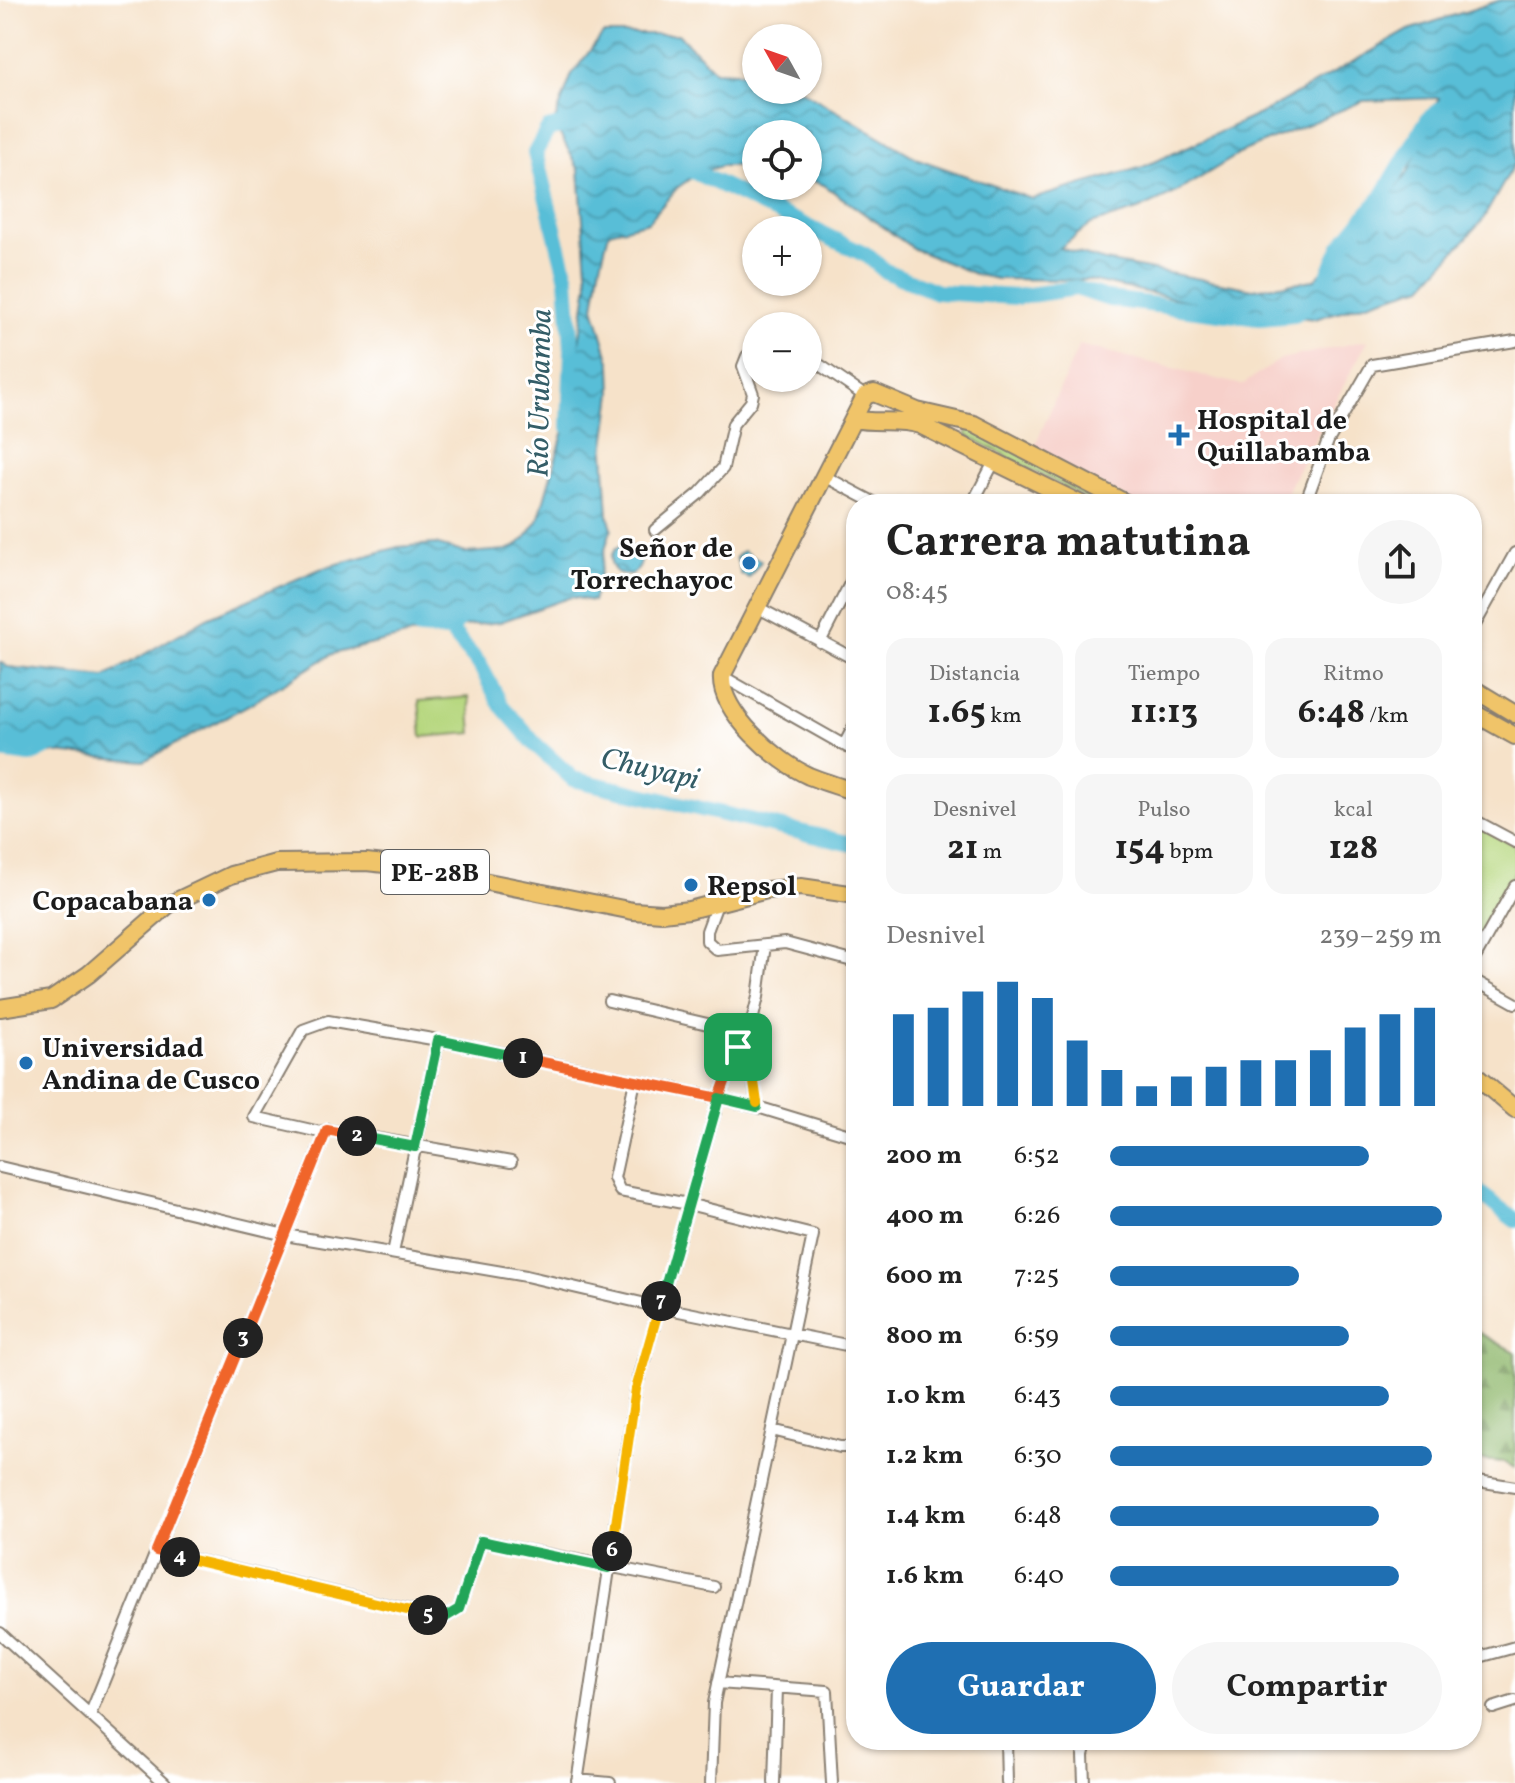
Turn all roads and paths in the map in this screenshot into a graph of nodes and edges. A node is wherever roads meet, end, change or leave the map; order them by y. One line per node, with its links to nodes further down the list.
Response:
1 (1515, 341): 14 (street)
2 (822, 367): 4 (street)
3 (752, 392): 15 (street)
4 (865, 396): 5 (main road); 6 (main road)
5 (853, 419): 7 (main road); 9 (main road)
6 (967, 421): 7 (main road); 13 (main road)
7 (959, 444): 8 (main road)
8 (994, 462): 11 (street); 12 (main road)
9 (822, 475): 10 (street); 18 (main road)
10 (858, 494)
11 (977, 494)
12 (1060, 494)
13 (1109, 494)
14 (1309, 494)
15 (655, 530)
16 (1515, 553): 19 (street)
17 (846, 591): 20 (street)
18 (755, 606): 20 (street); 22 (main road)
19 (1482, 612)
20 (820, 642): 21 (street)
21 (846, 655)
22 (722, 676): 28 (street); 29 (main road)
23 (1482, 694): 24 (main road)
24 (1515, 714)
25 (1482, 718): 26 (main road)
26 (1515, 736)
27 (846, 741): 28 (street)
28 (844, 745)
29 (846, 789)
30 (1482, 824): 31 (street)
31 (1515, 842)
32 (1515, 886): 36 (street)
33 (846, 894): 34 (main road, PE-28B)
34 (717, 904): 35 (street); 41 (main road, PE-28B)
35 (765, 945): 37 (street); 43 (street)
36 (1482, 945)
37 (846, 959)
38 (1482, 985): 40 (street)
39 (609, 1001): 43 (street)
40 (1515, 1003)
41 (0, 1008)
42 (438, 1040): 44 (street); 49 (street); 51 (street)
43 (738, 1047): 46 (street); 47 (street)
44 (635, 1081): 46 (street); 54 (street)
45 (1482, 1081): 48 (main road)
46 (719, 1098): 47 (street); 54 (street)
47 (757, 1107): 50 (street)
48 (1515, 1109)
49 (327, 1130): 51 (street); 55 (street)
50 (846, 1134)
51 (415, 1147): 52 (street); 56 (street)
52 (511, 1162)
53 (0, 1167): 55 (street)
54 (688, 1204): 57 (street); 58 (street)
55 (285, 1235): 56 (street); 64 (street)
56 (393, 1253): 57 (street)
57 (659, 1307): 58 (street); 65 (street)
58 (792, 1334): 59 (street); 60 (street)
59 (846, 1345)
60 (772, 1430): 61 (street); 70 (street)
61 (846, 1447)
62 (1482, 1482): 63 (street)
63 (1515, 1487)
64 (156, 1551): 65 (street); 74 (street)
65 (609, 1568): 66 (street); 77 (street)
66 (714, 1587)
67 (0, 1633): 74 (street)
68 (1515, 1647): 69 (street)
69 (1482, 1656)
70 (718, 1683): 71 (street); 80 (street)
71 (777, 1688): 81 (street); 82 (street)
72 (1515, 1701): 73 (street)
73 (1493, 1708)
74 (90, 1715): 78 (street)
75 (1006, 1750): 83 (street)
76 (1084, 1750): 84 (street)
77 (577, 1782): 79 (street)
78 (165, 1783)
79 (610, 1783)
80 (711, 1783)
81 (774, 1783)
82 (832, 1783)
83 (1007, 1783)
84 (1084, 1783)

